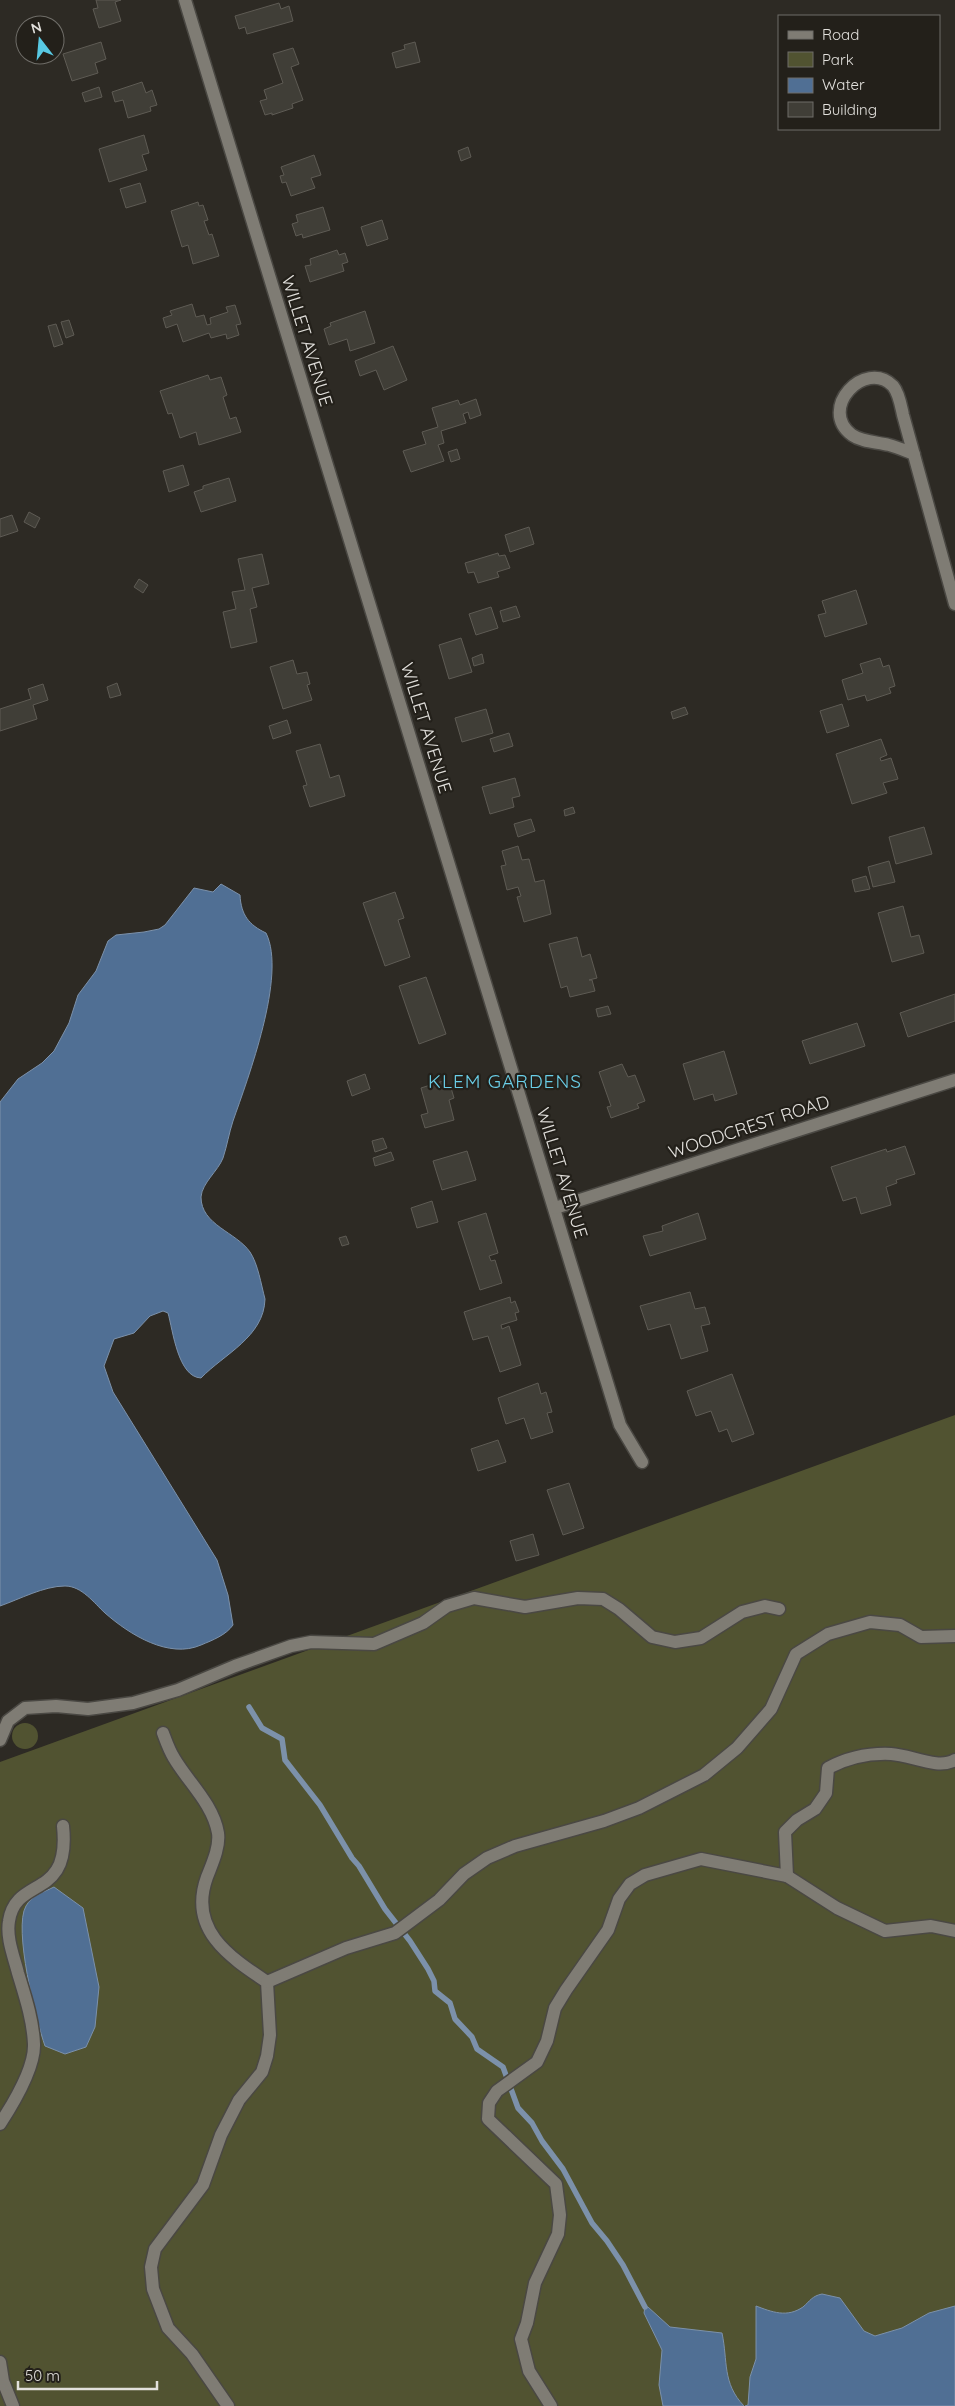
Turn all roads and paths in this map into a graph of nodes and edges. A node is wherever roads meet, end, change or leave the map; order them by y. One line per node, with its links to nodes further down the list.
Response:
1 (185, 0): 5 (street, WILLET AVENUE)
2 (914, 454): 2 (street); 3 (street)
3 (955, 604)
4 (955, 1080): 5 (street, WOODCREST ROAD)
5 (555, 1208): 6 (street, WILLET AVENUE)
6 (642, 1462)
7 (779, 1609): 10 (street)
8 (955, 1636): 15 (street)
9 (163, 1733): 15 (street)
10 (0, 1740)
11 (955, 1760): 13 (street)
12 (64, 1826): 16 (street)
13 (787, 1876): 14 (street); 20 (street)
14 (955, 1931)
15 (267, 1982): 19 (street)
16 (0, 2124)
17 (0, 2362): 18 (street)
18 (13, 2406)
19 (228, 2406)
20 (551, 2406)

